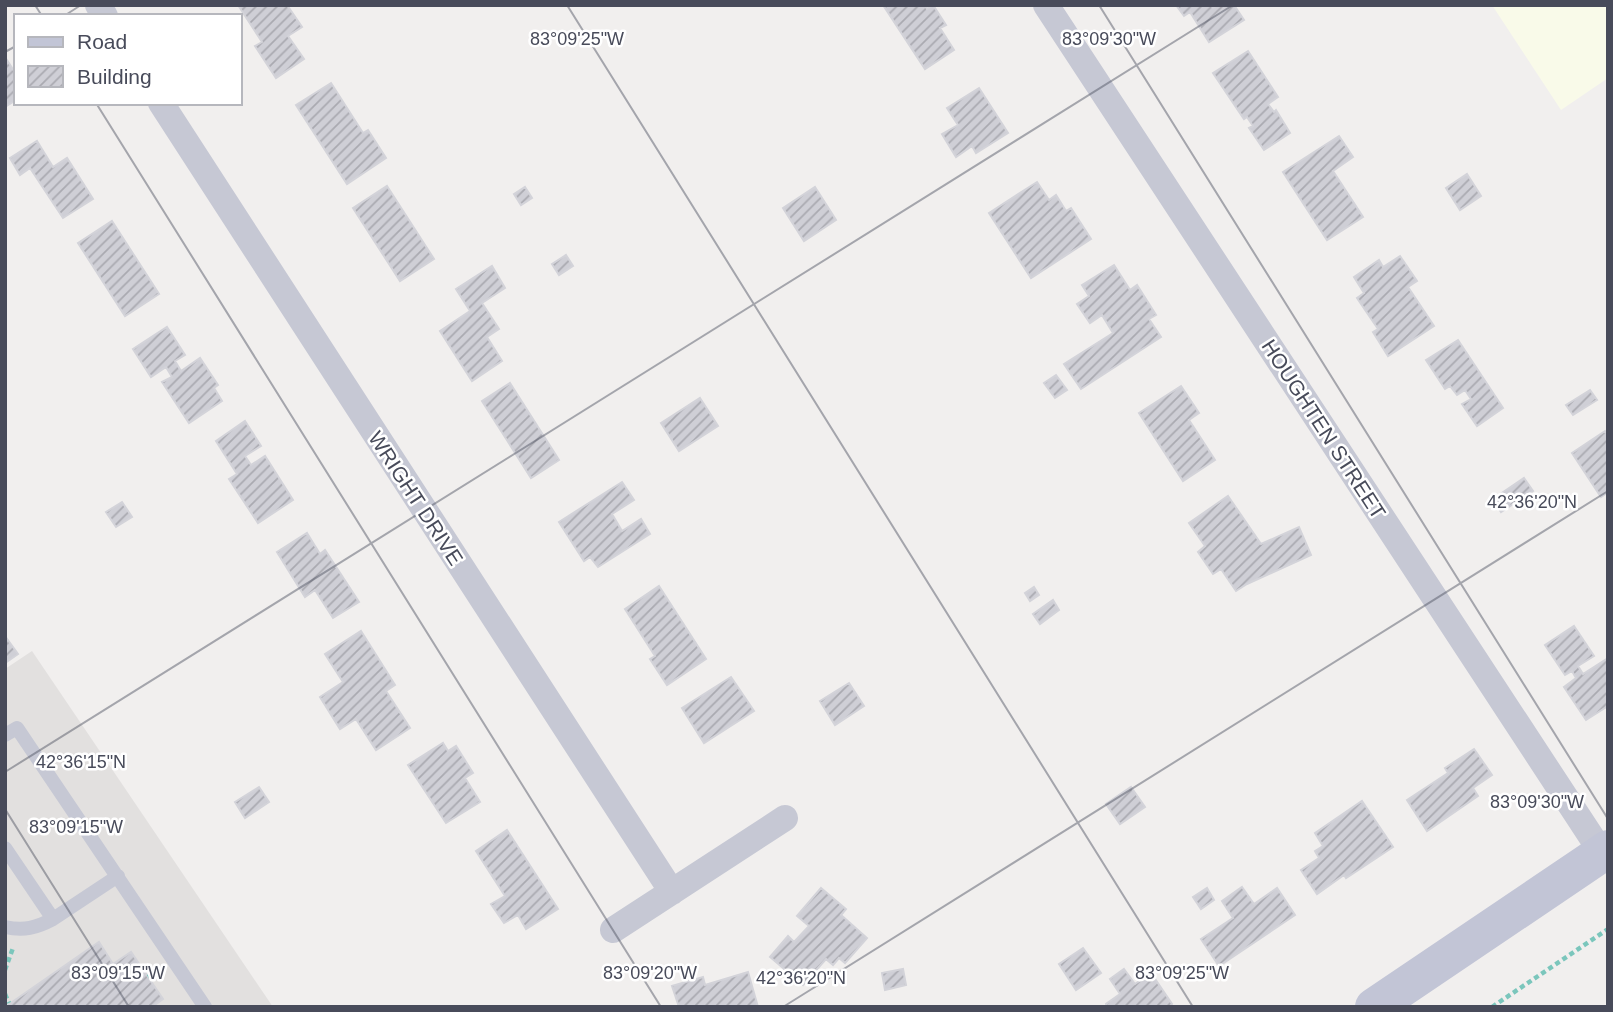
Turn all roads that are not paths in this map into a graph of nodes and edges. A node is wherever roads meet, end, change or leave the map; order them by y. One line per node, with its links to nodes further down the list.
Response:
1 (1046, 5): 6 (street, HOUGHTEN STREET)
2 (162, 105): 8 (street, WRIGHT DRIVE)
3 (5, 735): 7 (lane)
4 (785, 818): 8 (street)
5 (5, 848): 9 (lane)
6 (1605, 851): 13 (main road)
7 (118, 876): 9 (lane); 12 (lane)
8 (672, 892): 11 (street)
9 (53, 919): 10 (lane)
10 (5, 927)
11 (613, 930)
12 (205, 1007)
13 (1374, 1007)

